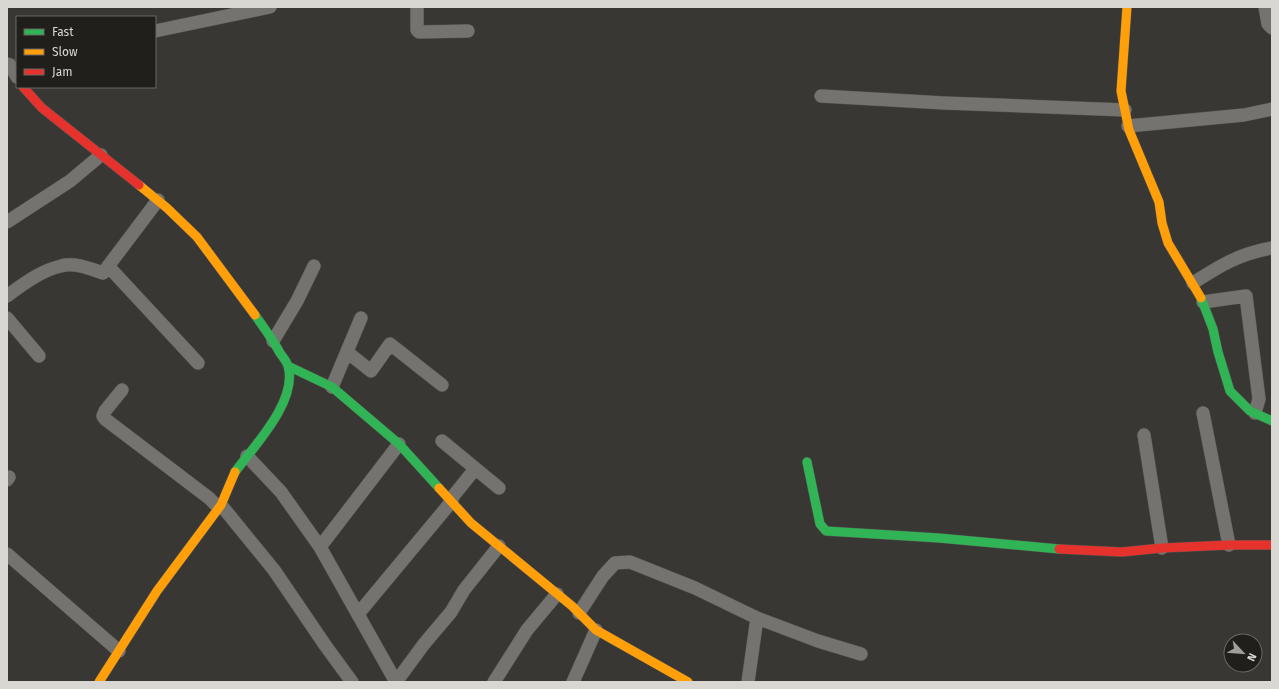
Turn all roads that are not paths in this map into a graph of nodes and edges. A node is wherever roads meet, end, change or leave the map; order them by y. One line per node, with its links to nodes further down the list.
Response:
1 (270, 7): 6 (street)
2 (417, 7): 7 (street)
3 (1127, 7): 11 (street)
4 (1265, 7): 5 (street)
5 (1272, 28)
6 (156, 31)
7 (468, 31)
8 (24, 88): 13 (street)
9 (821, 96): 11 (street)
10 (1272, 108): 12 (street)
11 (1125, 110): 12 (street)
12 (1128, 126): 19 (street)
13 (101, 155): 14 (street); 15 (street)
14 (158, 200): 17 (street); 24 (street)
15 (7, 222)
16 (1272, 248): 19 (street)
17 (108, 266): 20 (street); 27 (street)
18 (314, 266): 24 (street)
19 (1194, 283): 21 (street)
20 (7, 296)
21 (1203, 302): 33 (street); 33 (street)
22 (7, 318): 26 (street)
23 (361, 318): 25 (street)
24 (273, 341): 28 (street)
25 (347, 352): 29 (street); 30 (street)
26 (39, 356)
27 (198, 363)
28 (288, 366): 30 (street); 38 (street)
29 (442, 386)
30 (332, 387): 37 (street)
31 (122, 390): 43 (street)
32 (1204, 413): 44 (street)
33 (1255, 413): 34 (street)
34 (1272, 421)
35 (1144, 434): 48 (street)
36 (442, 441): 40 (street)
37 (399, 444): 42 (street); 47 (street)
38 (247, 456): 43 (street); 47 (street)
39 (807, 462): 48 (street)
40 (475, 469): 41 (street); 42 (street)
41 (499, 488)
42 (451, 500): 46 (street); 52 (street)
43 (220, 507): 55 (street); 58 (street)
44 (1229, 544): 45 (street); 48 (street)
45 (1272, 545)
46 (499, 546): 50 (street); 59 (street)
47 (320, 547): 52 (street)
48 (1162, 548)
49 (7, 554): 55 (street)
50 (557, 594): 51 (street); 60 (street)
51 (578, 613): 53 (street); 54 (street)
52 (358, 614): 59 (street)
53 (757, 618): 56 (street); 63 (street)
54 (596, 630): 61 (street); 62 (street)
55 (119, 651): 57 (street)
56 (861, 654)
57 (99, 682)
58 (352, 682)
59 (396, 682)
60 (494, 682)
61 (573, 682)
62 (688, 682)
63 (748, 682)

